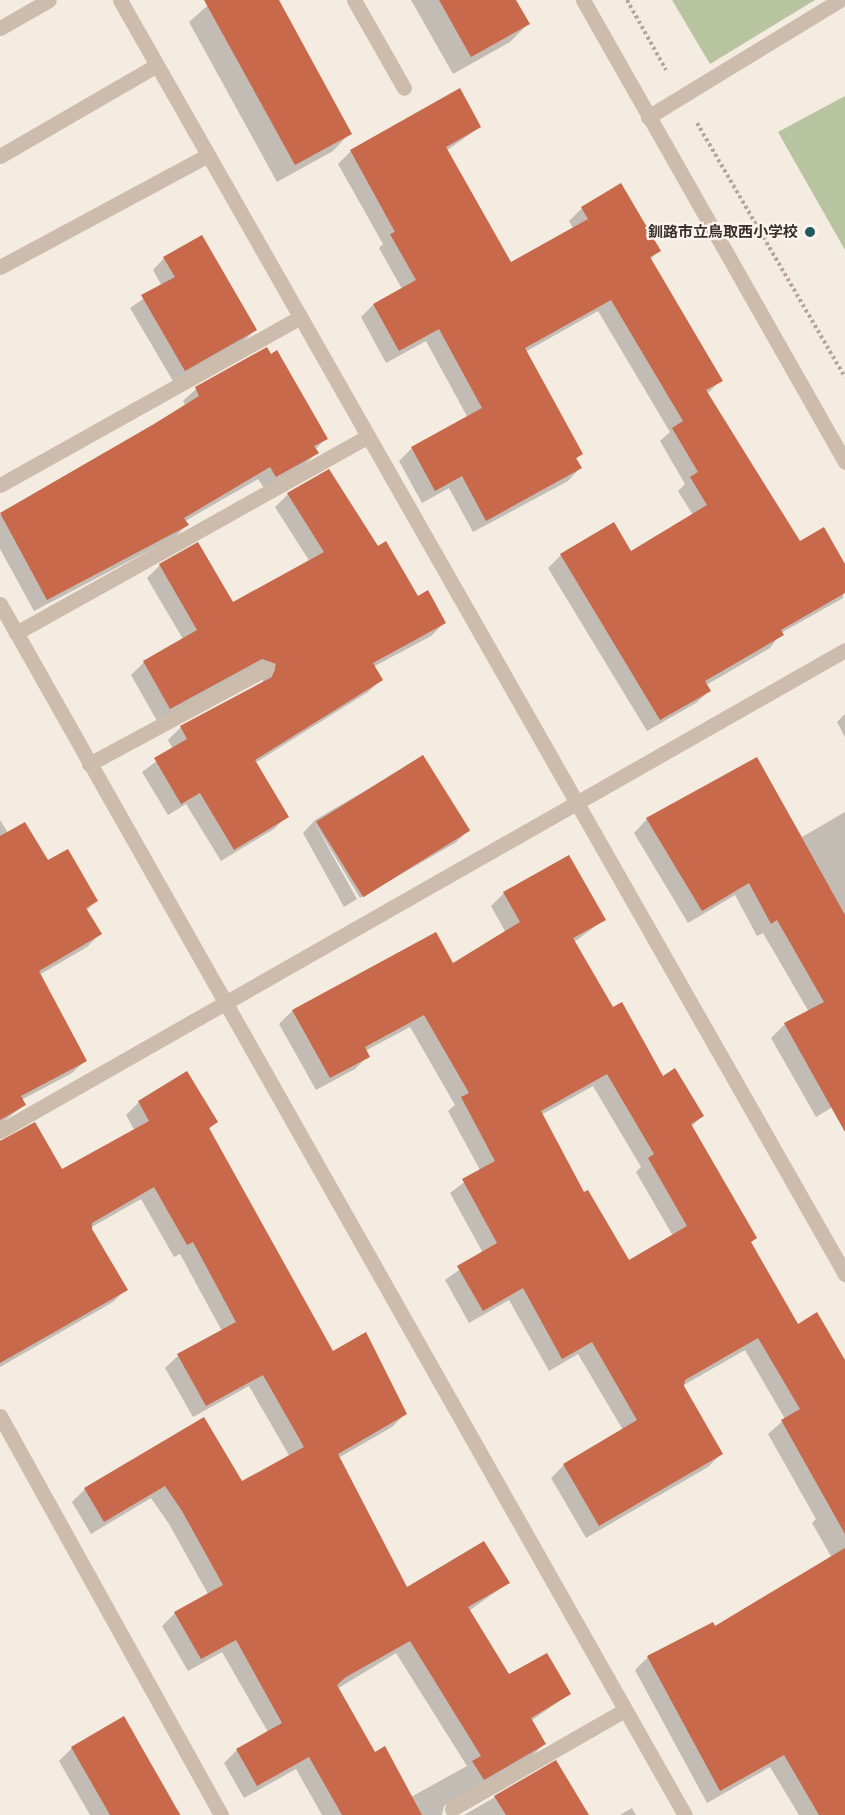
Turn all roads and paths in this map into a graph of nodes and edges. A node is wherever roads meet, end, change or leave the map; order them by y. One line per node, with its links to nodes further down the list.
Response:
1 (49, 0): 7 (street)
2 (120, 0): 8 (street)
3 (354, 0): 9 (street)
4 (583, 0): 11 (street)
5 (627, 0): 10 (path)
6 (840, 0): 10 (street)
7 (0, 28)
8 (156, 65): 12 (street); 13 (street)
9 (404, 88)
10 (681, 95): 11 (street); 16 (path)
11 (648, 117): 18 (street)
12 (208, 154): 14 (street); 15 (street)
13 (0, 156)
14 (0, 267)
15 (299, 318): 17 (street); 19 (street)
16 (845, 377)
17 (367, 437): 21 (street); 25 (street)
18 (845, 462)
19 (0, 485)
20 (0, 604): 21 (street)
21 (16, 633): 24 (street)
22 (845, 650): 25 (street)
23 (267, 668): 24 (street)
24 (89, 764): 26 (street)
25 (574, 802): 26 (street); 28 (street)
26 (223, 1003): 27 (street); 30 (street)
27 (0, 1131)
28 (845, 1274)
29 (0, 1416): 32 (street)
30 (625, 1710): 31 (street); 33 (street)
31 (452, 1809)
32 (221, 1815)
33 (686, 1815)

